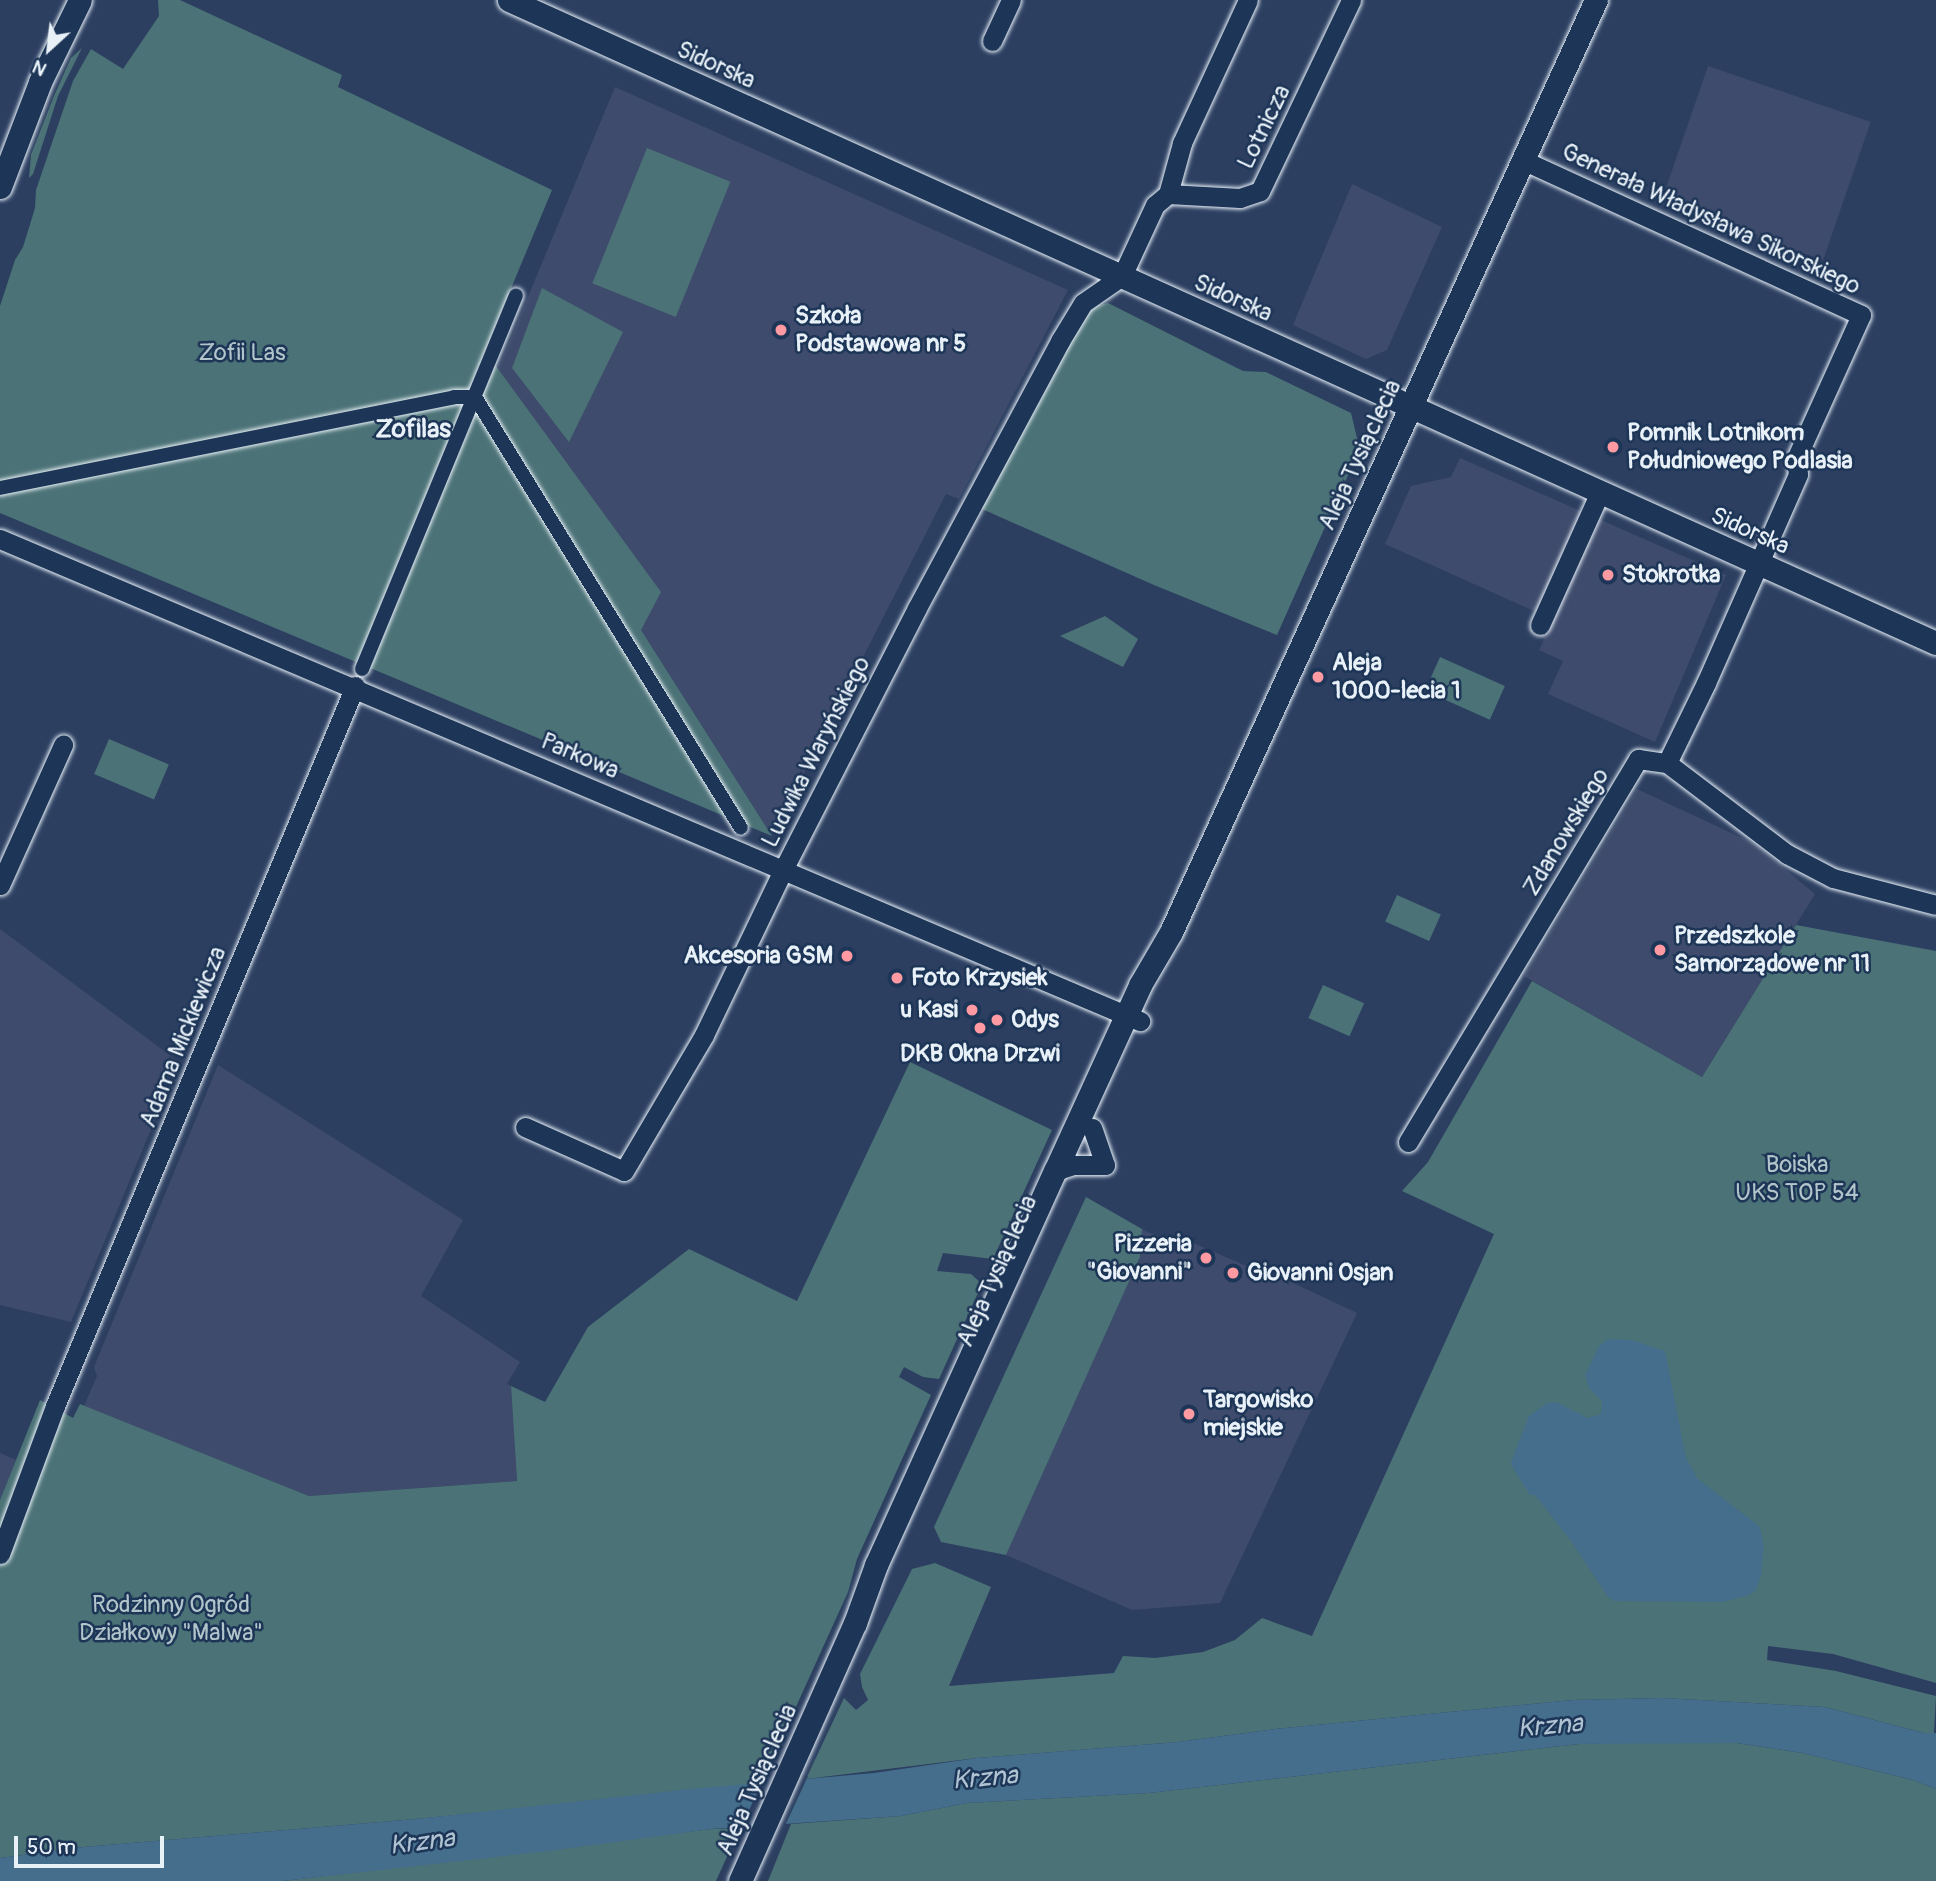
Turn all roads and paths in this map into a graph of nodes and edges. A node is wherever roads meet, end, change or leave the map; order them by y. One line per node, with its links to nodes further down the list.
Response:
1 (80, 0): 9 (street)
2 (509, 0): 11 (street, Sidorska)
3 (1011, 0): 7 (street)
4 (1248, 0): 10 (street)
5 (1351, 0): 10 (street, Lotnicza)
6 (1596, 0): 8 (street, Aleja Tysiąclecia)
7 (992, 41)
8 (1523, 160): 14 (street, Aleja Tysiąclecia); 18 (street, Generała Władysława Sikorskiego)
9 (0, 187)
10 (1167, 194): 11 (street)
11 (1122, 276): 14 (street, Sidorska); 25 (street, Ludwika Waryńskiego)
12 (516, 295): 13 (street)
13 (475, 397): 15 (street); 21 (street); 24 (street)
14 (1411, 406): 16 (street, Sidorska); 28 (street, Aleja Tysiąclecia)
15 (0, 488)
16 (1600, 492): 18 (street, Sidorska); 19 (street)
17 (0, 539): 21 (street, Parkowa)
18 (1758, 564): 20 (street, Sidorska); 23 (street)
19 (1539, 625)
20 (1936, 643)
21 (358, 678): 25 (street, Parkowa); 33 (street, Adama Mickiewicza)
22 (62, 745): 26 (street)
23 (1667, 763): 27 (street); 31 (street, Zdanowskiego)
24 (741, 828)
25 (784, 868): 28 (street, Parkowa); 29 (street, Ludwika Waryńskiego)
26 (0, 885)
27 (1936, 905)
28 (1133, 1018): 30 (street, Aleja Tysiąclecia); 32 (street, Aleja Tysiąclecia)
29 (525, 1127)
30 (1092, 1128): 32 (street, Aleja Tysiąclecia); 32 (street)
31 (1408, 1142)
32 (1065, 1168): 34 (street, Aleja Tysiąclecia)
33 (0, 1554)
34 (741, 1879)

